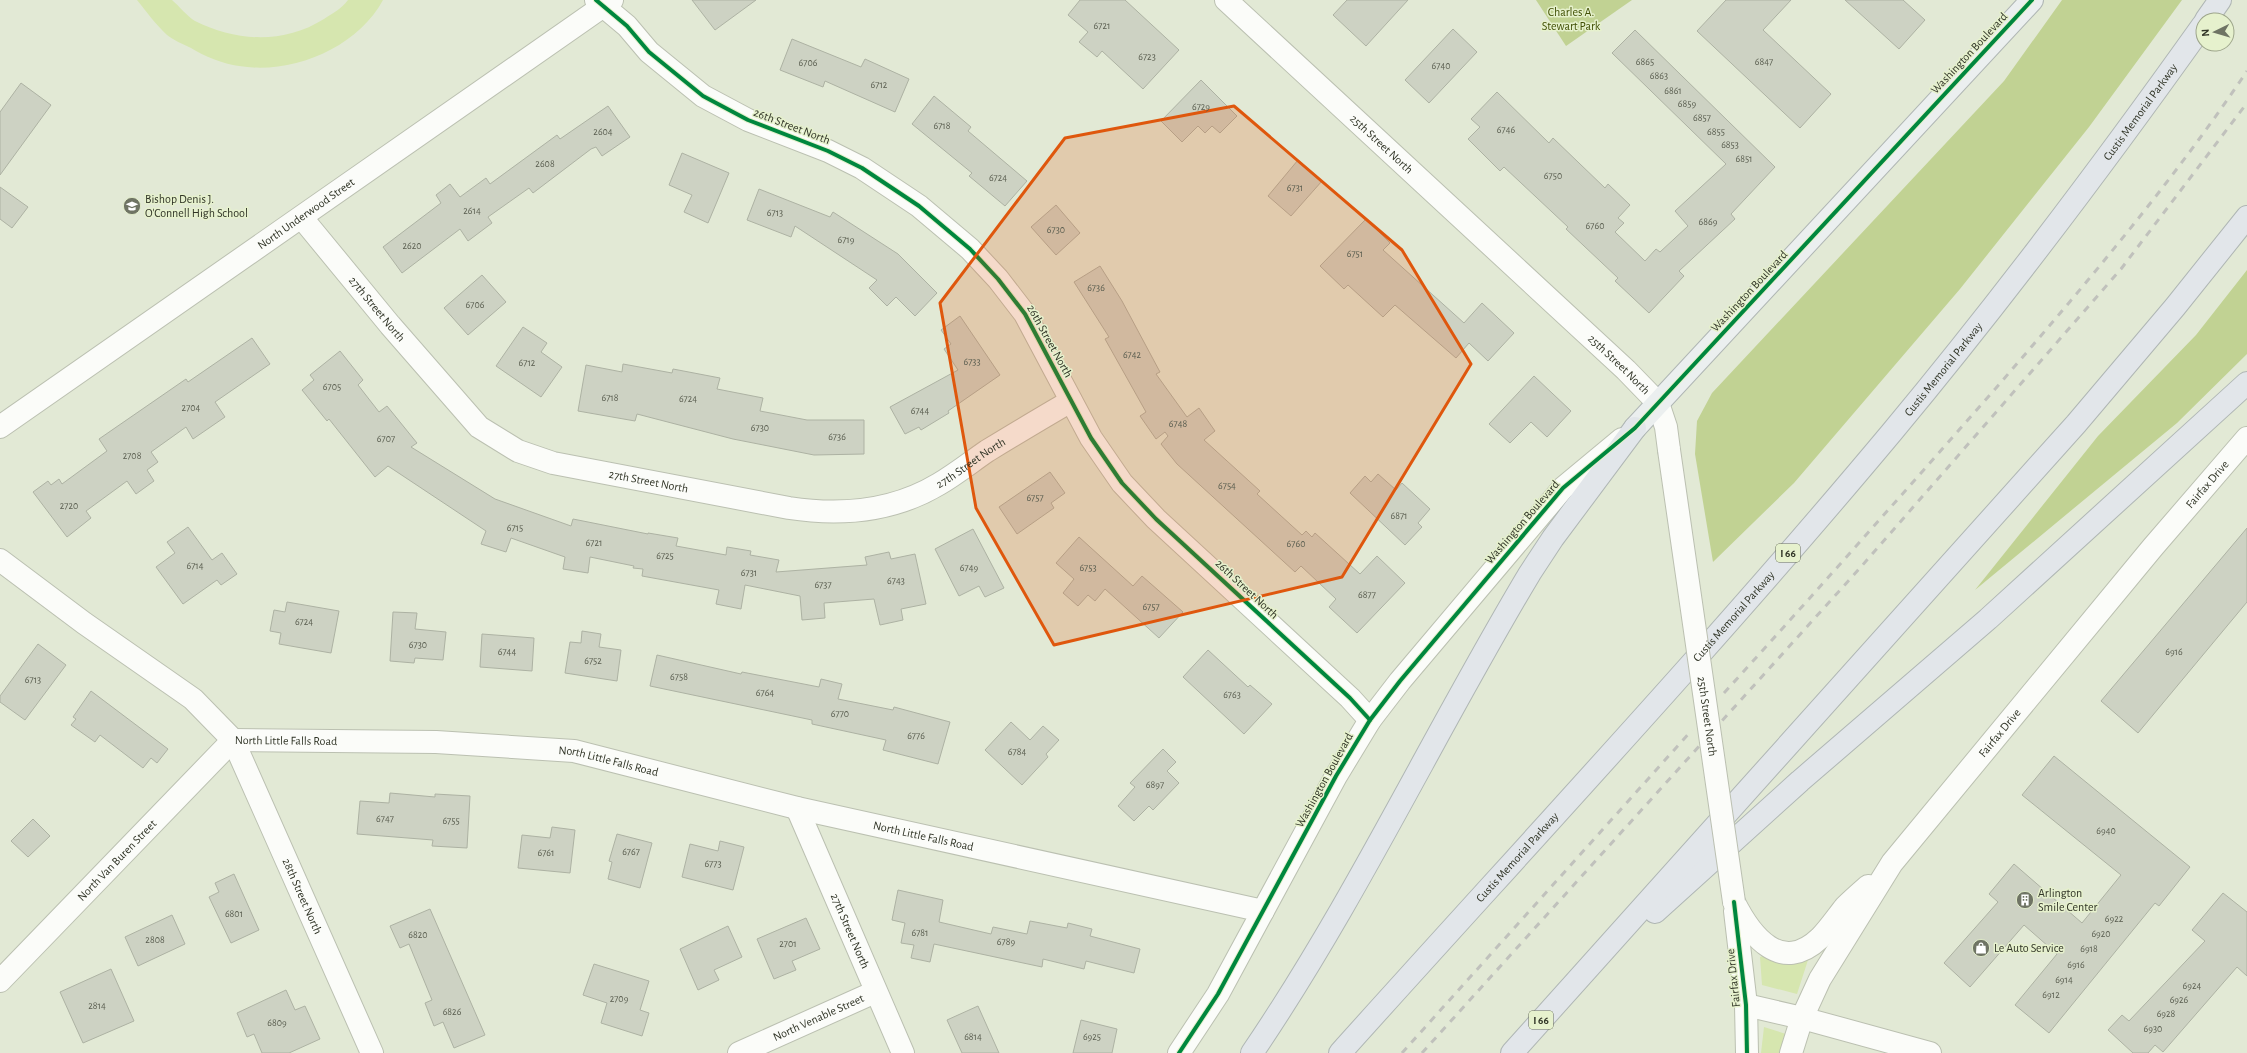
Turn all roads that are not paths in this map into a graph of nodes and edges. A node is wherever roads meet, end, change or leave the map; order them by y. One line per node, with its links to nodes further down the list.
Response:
1 (1226, 0): 11 (street, 25th Street North)
2 (2032, 0): 11 (main road, Washington Boulevard)
3 (2220, 0): 5 (highway)
4 (604, 2): 8 (street, North Underwood Street); 10 (street, 26th Street North)
5 (2212, 12)
6 (2195, 36): 32 (highway, Custis Memorial Parkway / I 66)
7 (2247, 217): 23 (highway, I 66)
8 (302, 218): 10 (street, 27th Street North); 12 (street, North Underwood Street)
9 (2247, 383): 23 (highway)
10 (1071, 401): 16 (street, 26th Street North)
11 (1658, 403): 13 (main road, Washington Boulevard); 20 (street, 25th Street North, bridge)
12 (0, 427)
13 (1635, 428): 16 (street, Washington Boulevard); 31 (highway)
14 (2247, 438): 19 (street, Fairfax Drive)
15 (0, 560): 17 (street, North Little Falls Road)
16 (1370, 720): 21 (street, Washington Boulevard)
17 (233, 740): 18 (street, North Little Falls Road); 22 (street, North Van Buren Street); 27 (street, 28th Street North)
18 (797, 808): 21 (street, North Little Falls Road); 24 (street, 27th Street North)
19 (1892, 863): 20 (street); 26 (street, Fairfax Drive)
20 (1734, 902): 25 (street, Fairfax Drive)
21 (1264, 911): 30 (street, Washington Boulevard)
22 (0, 981)
23 (1571, 988): 33 (highway, I 66)
24 (875, 992): 28 (street, North Venable Street); 29 (street, 27th Street North)
25 (1746, 1005): 26 (street); 34 (street, Fairfax Drive)
26 (1802, 1018): 35 (street, Fairfax Drive); 36 (street)
27 (372, 1053)
28 (739, 1053)
29 (903, 1053)
30 (1179, 1053)
31 (1252, 1053)
32 (1340, 1053)
33 (1512, 1053)
34 (1747, 1053)
35 (1791, 1053)
36 (1930, 1053)

